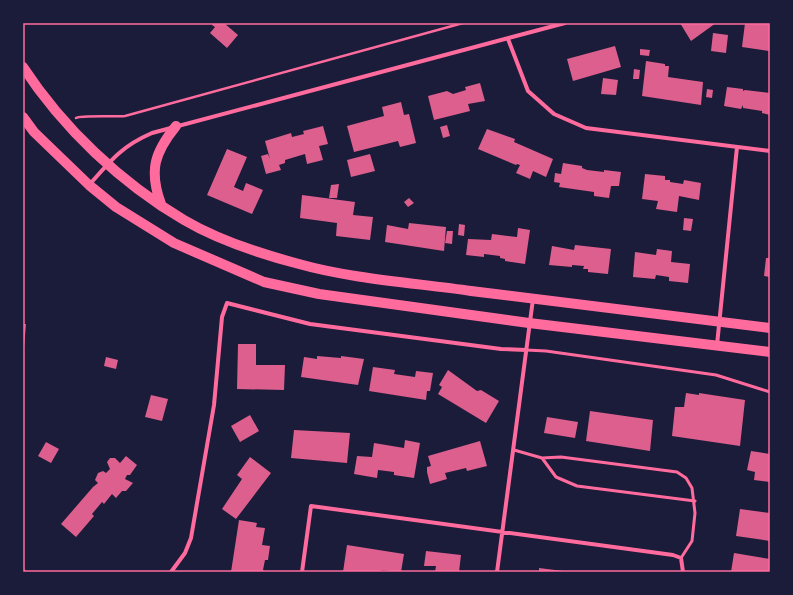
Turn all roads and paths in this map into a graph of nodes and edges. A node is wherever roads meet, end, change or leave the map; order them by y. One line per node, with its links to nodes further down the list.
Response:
1 (463, 23): 7 (path)
2 (565, 23): 3 (street)
3 (508, 39): 8 (street); 9 (street)
4 (23, 67): 5 (main road)
5 (26, 76): 7 (main road)
6 (23, 117): 12 (main road)
7 (67, 123): 11 (main road)
8 (176, 126): 11 (street); 13 (main road)
9 (737, 147): 10 (street); 15 (street)
10 (770, 151)
11 (108, 163): 12 (street); 13 (main road)
12 (89, 185): 16 (main road)
13 (161, 204): 14 (main road)
14 (533, 299): 15 (main road); 16 (street)
15 (719, 321): 17 (main road); 18 (street)
16 (529, 323): 18 (main road); 19 (street)
17 (770, 328)
18 (717, 345): 20 (main road)
19 (526, 350): 21 (lane); 22 (street); 27 (street)
20 (770, 352)
21 (770, 392)
22 (514, 450): 23 (lane); 25 (street)
23 (542, 458): 24 (lane); 24 (lane)
24 (695, 500): 26 (lane)
25 (503, 533): 26 (street); 28 (street); 29 (street)
26 (680, 558): 30 (street)
27 (171, 572)
28 (302, 572)
29 (497, 572)
30 (683, 572)

